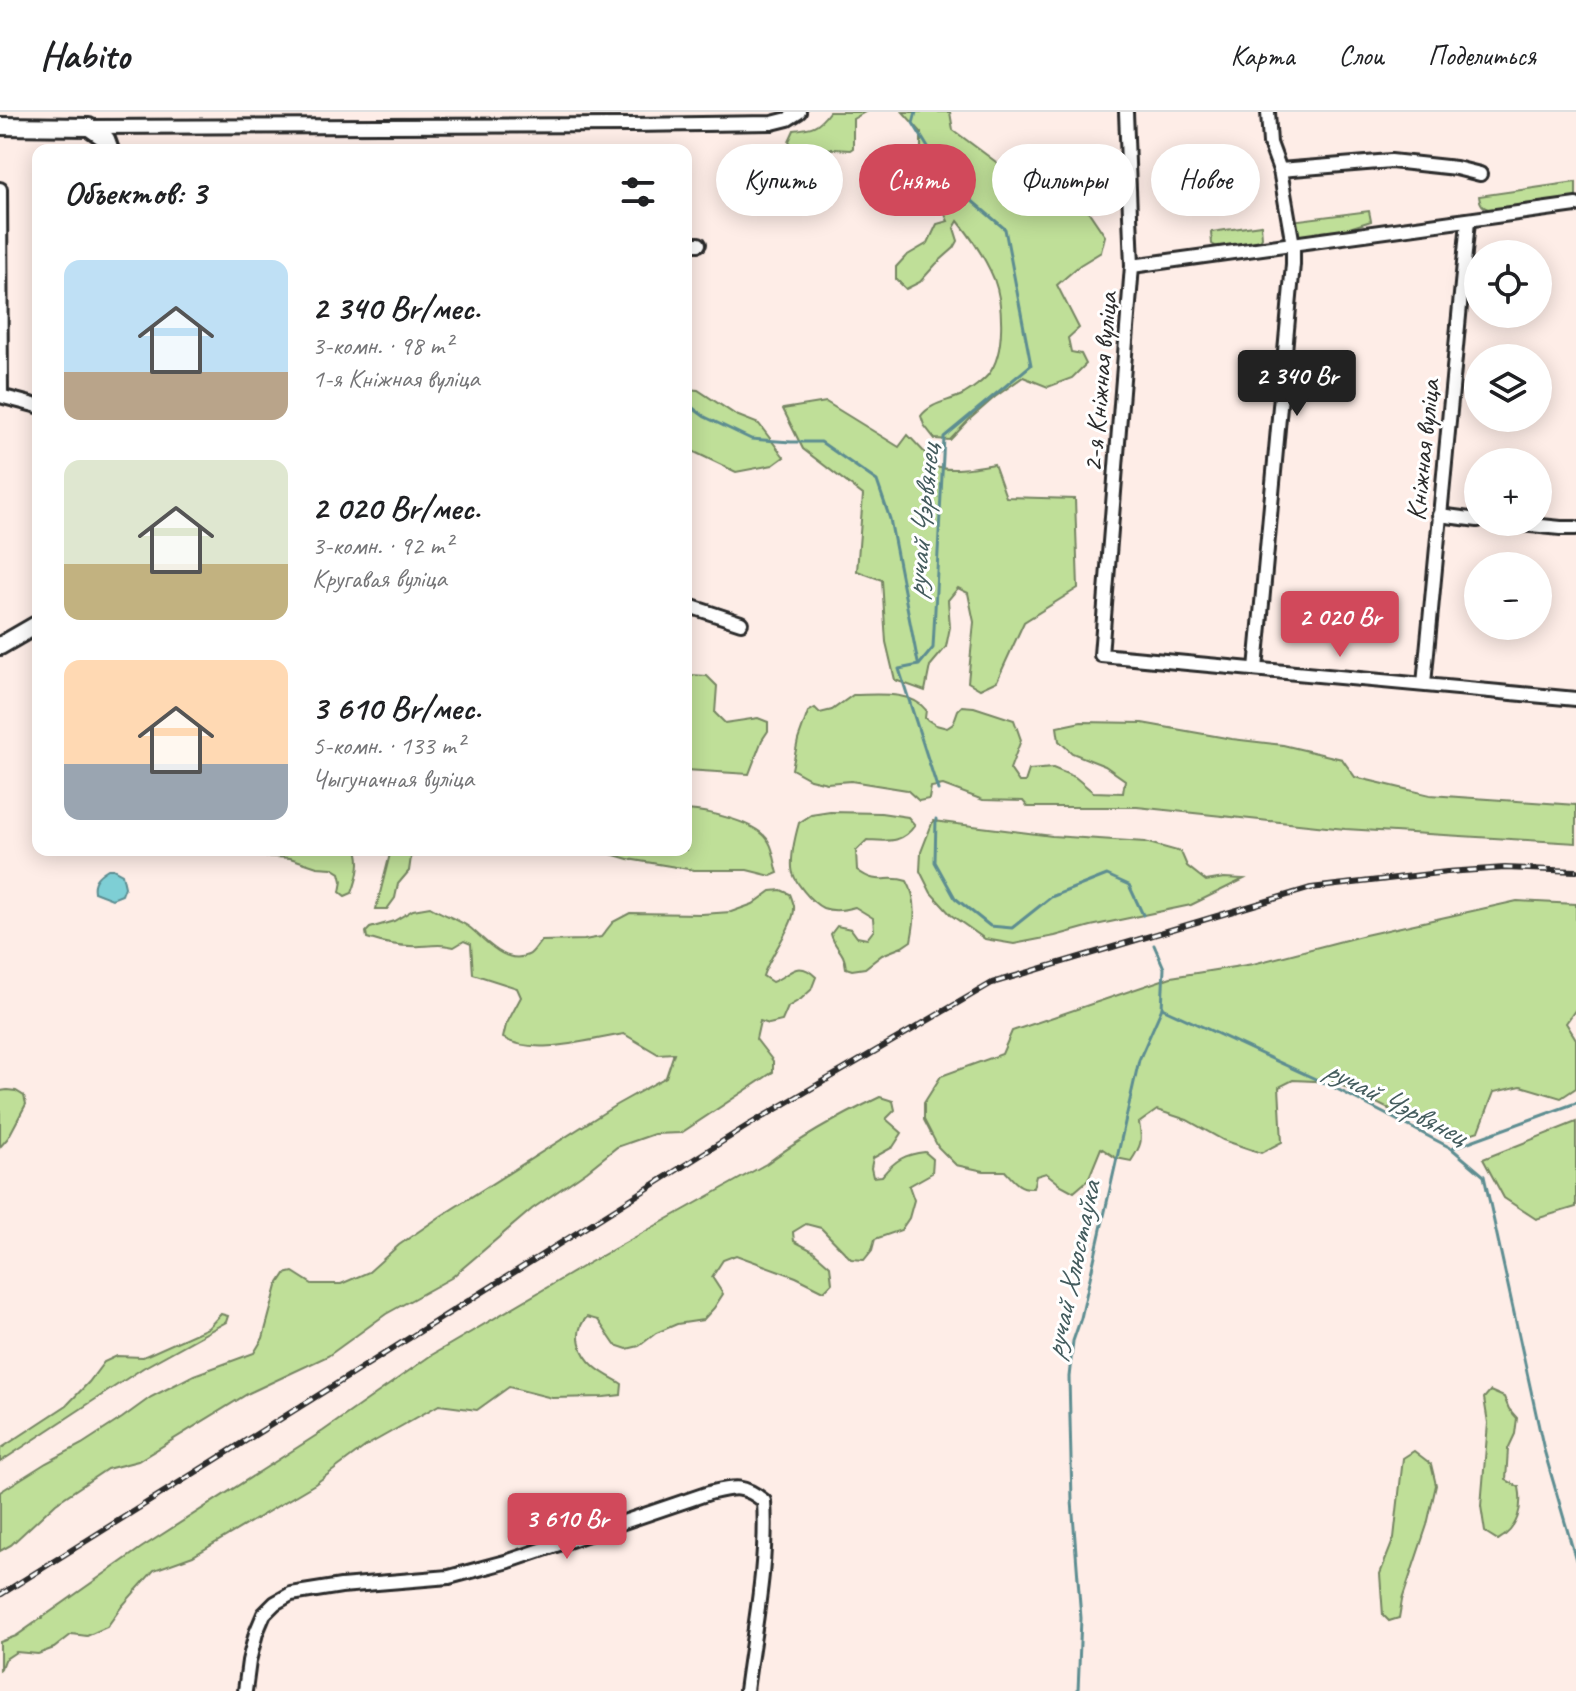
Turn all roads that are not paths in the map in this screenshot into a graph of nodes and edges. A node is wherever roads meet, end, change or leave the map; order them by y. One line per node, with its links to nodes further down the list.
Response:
1 (799, 112): 4 (street)
2 (1126, 112): 14 (street, 2-я Кніжная вуліца)
3 (1268, 112): 8 (street)
4 (560, 118): 6 (street)
5 (0, 126): 6 (street)
6 (89, 127): 7 (street)
7 (108, 144)
8 (1280, 170): 9 (street); 13 (street)
9 (1480, 174)
10 (0, 189): 15 (street)
11 (1576, 205): 12 (street)
12 (1468, 221): 13 (street); 17 (street, Кніжная вуліца)
13 (1293, 245): 14 (street); 25 (street)
14 (1132, 266): 25 (street, 2-я Кніжная вуліца)
15 (0, 396): 16 (street)
16 (32, 404)
17 (1439, 515): 18 (street); 26 (street, Кніжная вуліца)
18 (1464, 518)
19 (1552, 527): 20 (street)
20 (1576, 528)
21 (692, 607): 22 (street)
22 (741, 623)
23 (32, 628): 24 (street)
24 (0, 646)
25 (1256, 669): 26 (street)
26 (1424, 684): 27 (street)
27 (1576, 699)
28 (245, 1691): 29 (street)
29 (746, 1691)

